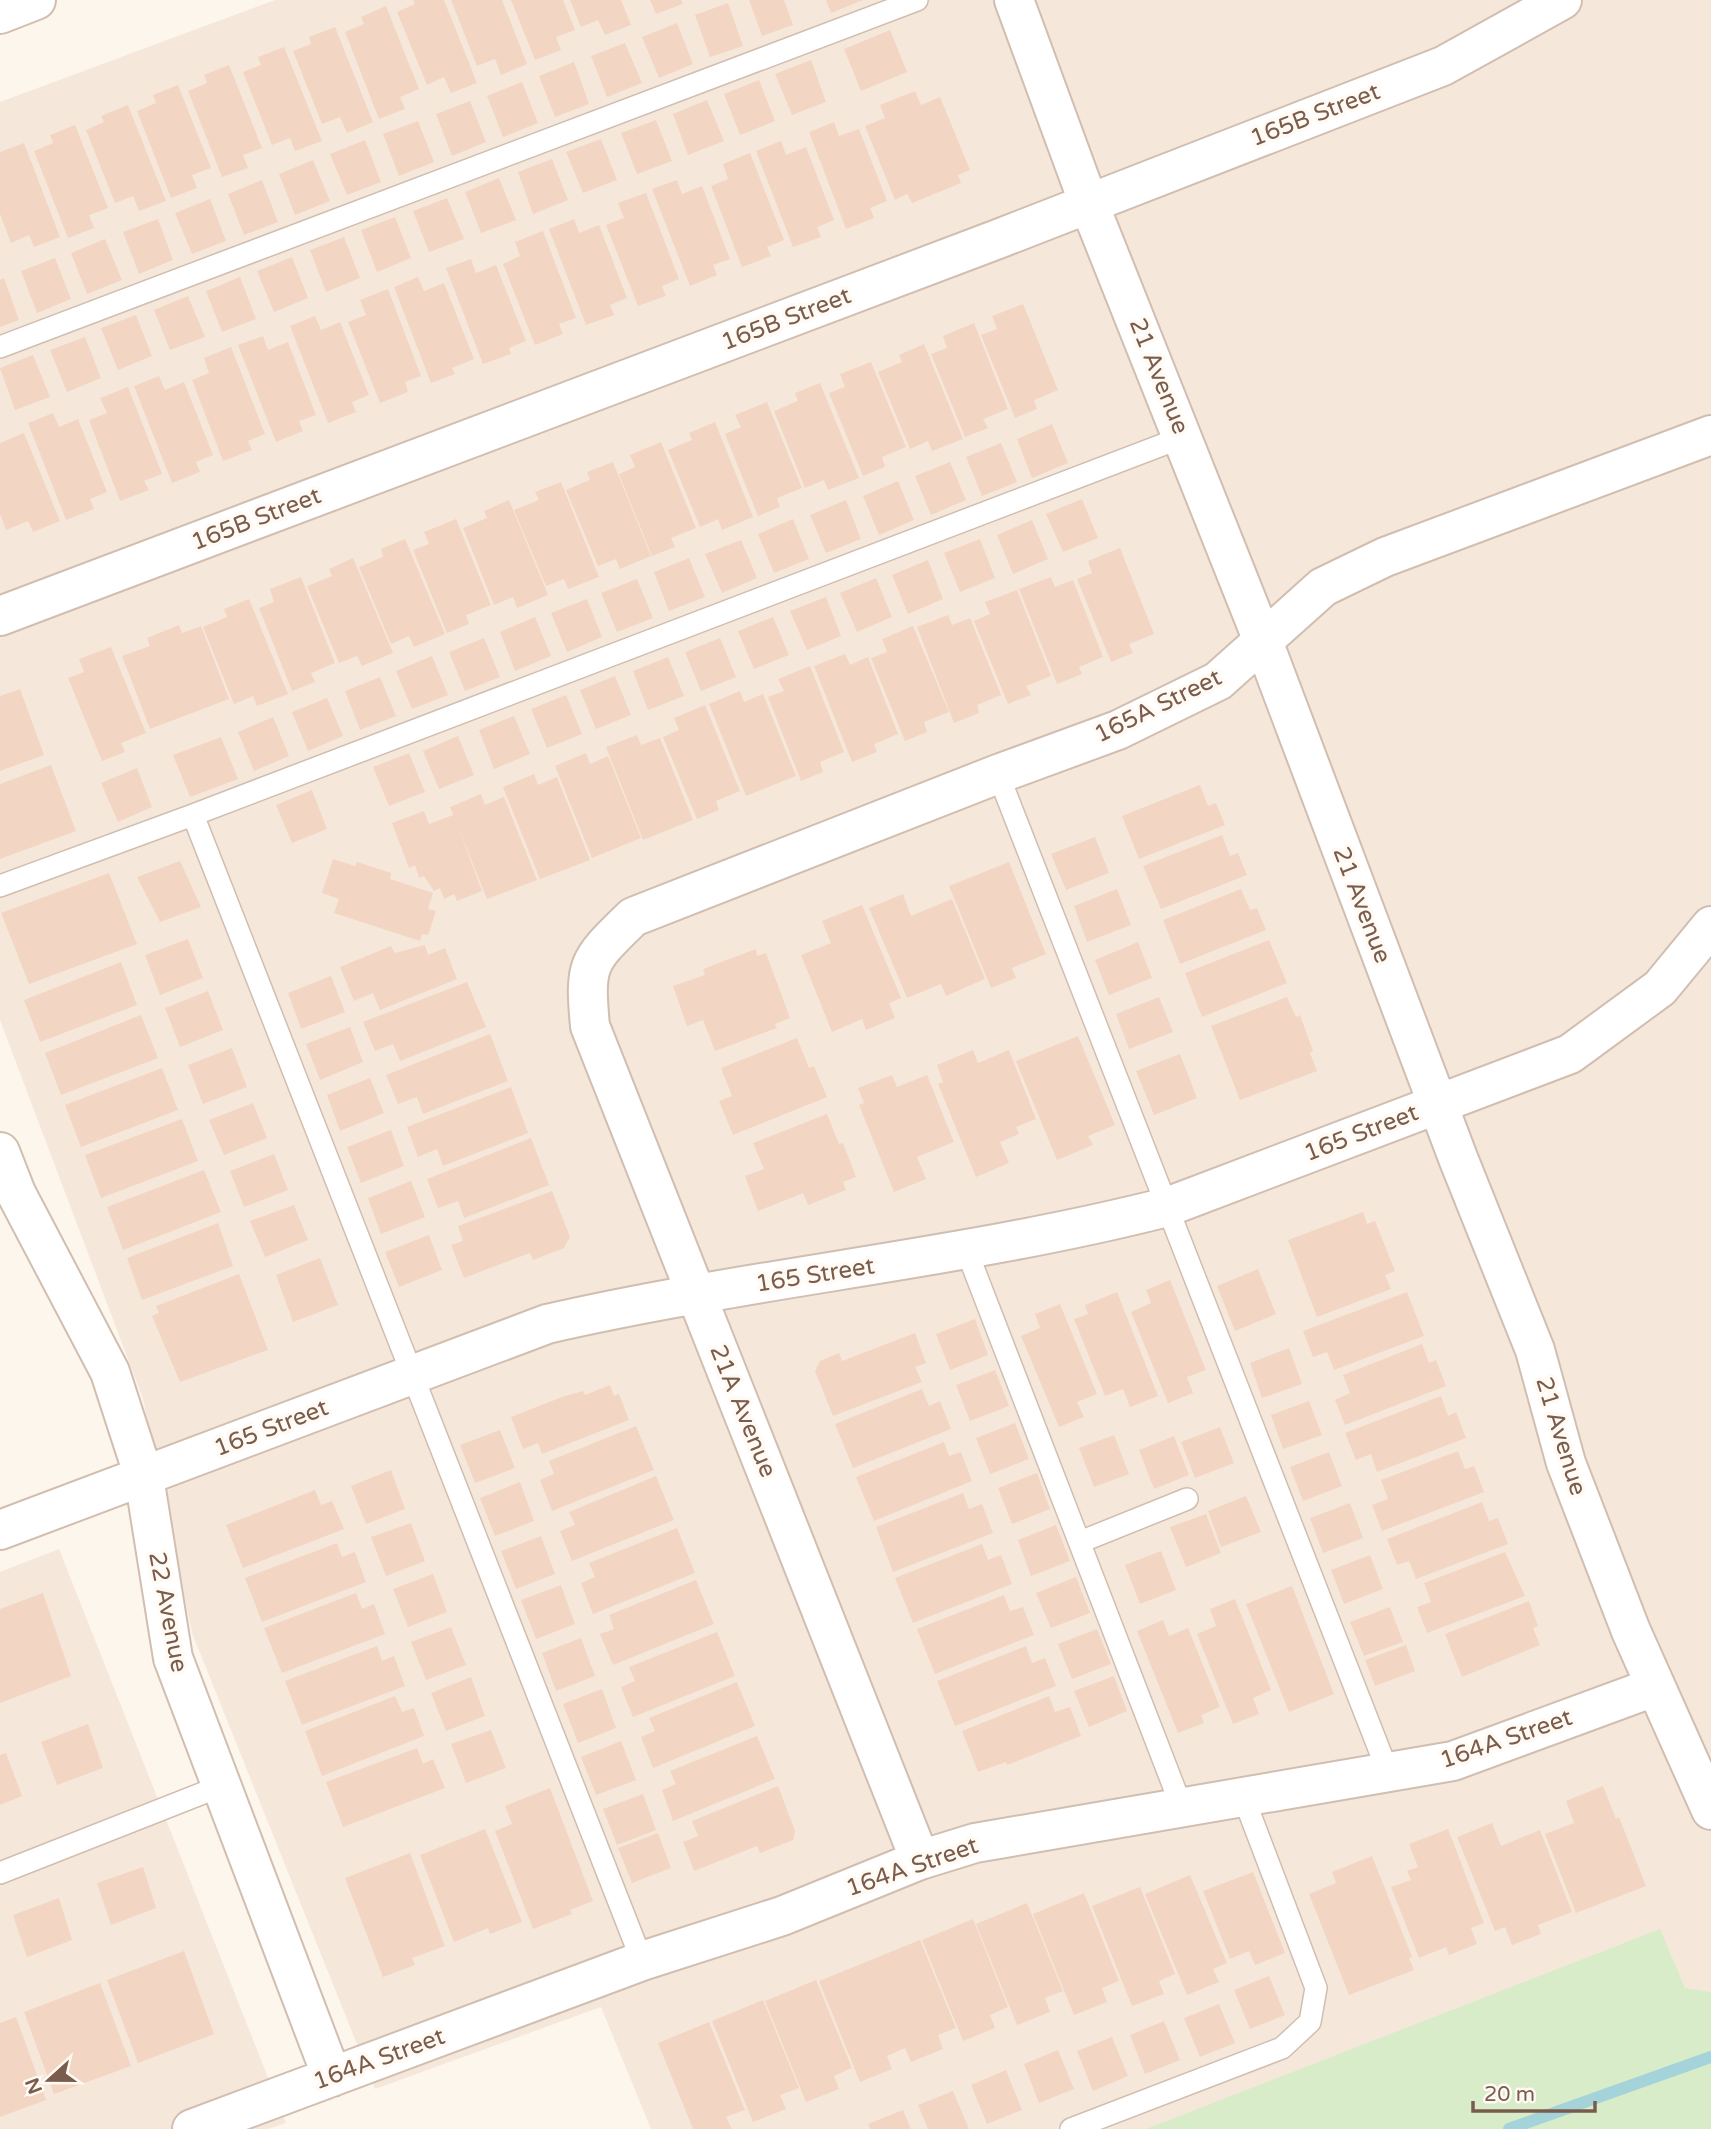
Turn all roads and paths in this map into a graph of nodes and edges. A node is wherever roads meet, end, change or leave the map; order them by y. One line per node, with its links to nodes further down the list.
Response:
1 (36, 0): 5 (street)
2 (917, 0): 7 (lane)
3 (1014, 0): 6 (street, 21 Avenue)
4 (1562, 0): 6 (street, 165B Street)
5 (0, 14)
6 (1089, 204): 9 (street, 21 Avenue); 10 (street, 165B Street)
7 (0, 347)
8 (1711, 435): 11 (street, 165A Street)
9 (1184, 438): 11 (street, 21 Avenue); 13 (lane)
10 (0, 616)
11 (1263, 641): 12 (street, 165A Street); 17 (street, 21 Avenue)
12 (998, 774): 16 (street, 165A Street); 19 (lane)
13 (193, 815): 14 (lane); 22 (lane)
14 (0, 886)
15 (1711, 926): 17 (street, 165 Street)
16 (593, 957): 21 (street, 21A Avenue)
17 (1438, 1104): 19 (street, 165 Street); 27 (street, 21 Avenue)
18 (0, 1152): 23 (street, 22 Avenue)
19 (1167, 1208): 20 (street, 165 Street); 28 (lane)
20 (966, 1249): 21 (street, 165 Street); 26 (lane)
21 (697, 1295): 22 (street, 165 Street); 33 (street, 21A Avenue)
22 (411, 1375): 23 (street, 165 Street); 35 (lane)
23 (144, 1477): 25 (street, 165 Street); 29 (street, 22 Avenue)
24 (1187, 1499): 26 (lane)
25 (0, 1530)
26 (1080, 1542): 31 (lane)
27 (1654, 1687): 28 (street, 164A Street); 32 (street, 21 Avenue)
28 (1388, 1772): 30 (street, 164A Street)
29 (221, 1786): 34 (lane); 36 (street, 22 Avenue)
30 (1243, 1796): 31 (street, 164A Street); 38 (lane)
31 (1182, 1808): 33 (street, 164A Street)
32 (1711, 1810)
33 (920, 1860): 35 (street, 164A Street)
34 (0, 1873)
35 (642, 1961): 36 (street, 164A Street)
36 (332, 2077): 37 (street, 164A Street)
37 (192, 2129)
38 (1071, 2129)

